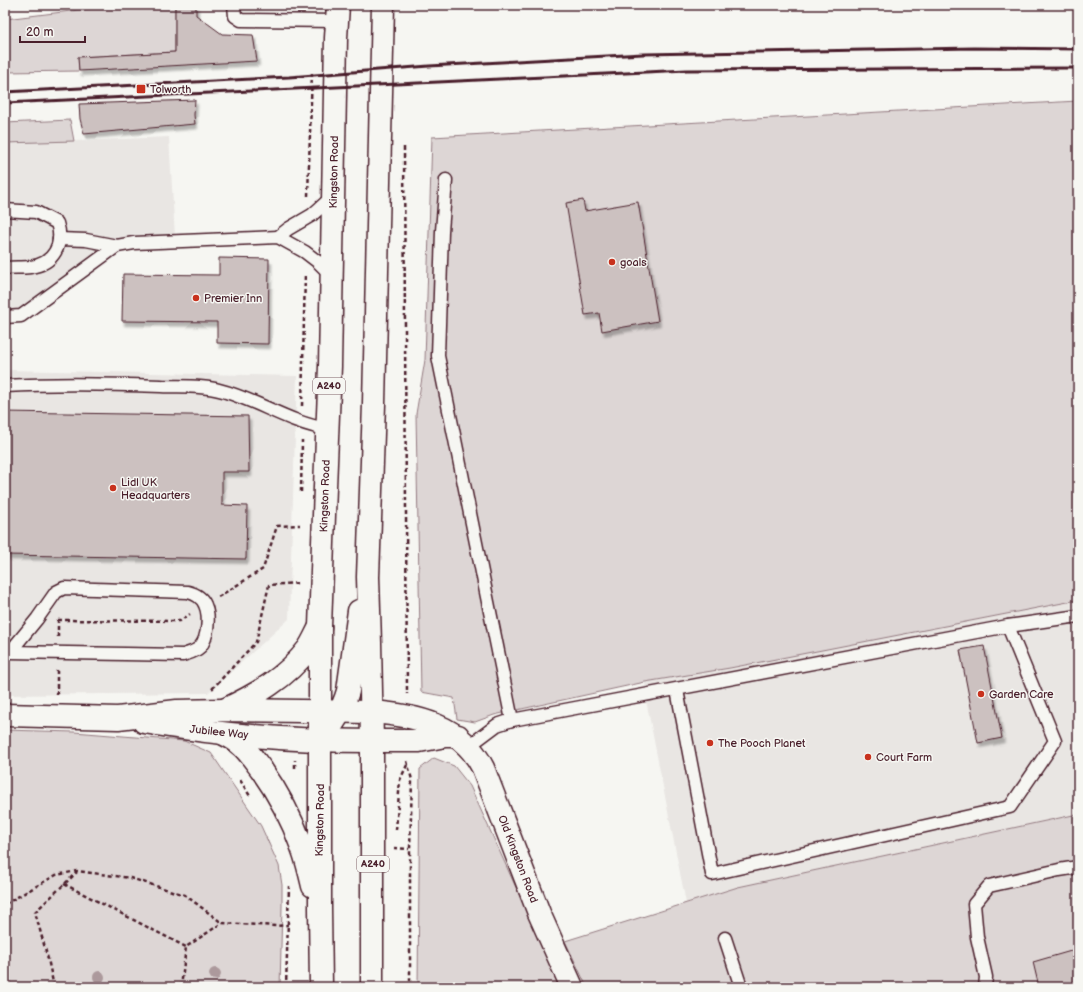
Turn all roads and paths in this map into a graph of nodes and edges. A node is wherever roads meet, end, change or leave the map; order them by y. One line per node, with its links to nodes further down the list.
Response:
1 (234, 5): 3 (lane)
2 (383, 5): 24 (main road, A240)
3 (337, 13): 7 (main road, Kingston Road / A240)
4 (312, 68): 8 (path)
5 (404, 140): 37 (path)
6 (446, 180): 43 (lane)
7 (334, 196): 10 (lane); 15 (main road, Kingston Road / A240)
8 (307, 201)
9 (5, 210): 11 (lane)
10 (278, 237): 12 (lane); 15 (lane)
11 (59, 239): 12 (lane); 13 (lane)
12 (117, 246): 16 (lane)
13 (5, 268)
14 (305, 273): 18 (path)
15 (332, 276): 19 (main road, Kingston Road / A240)
16 (5, 317)
17 (5, 386): 18 (lane)
18 (302, 423): 19 (lane); 20 (path)
19 (327, 429): 30 (main road, Kingston Road / A240)
20 (301, 494)
21 (301, 517): 22 (path)
22 (300, 532)
23 (300, 576): 25 (path)
24 (368, 577): 39 (main road); 40 (main road, A240)
25 (300, 583): 26 (path); 35 (path)
26 (299, 590)
27 (1078, 616): 29 (lane)
28 (37, 619): 31 (lane); 32 (path); 32 (lane)
29 (1008, 626): 34 (lane); 34 (lane)
30 (320, 627): 38 (main road); 39 (main road, Kingston Road / A240)
31 (7, 652): 32 (lane)
32 (57, 654)
33 (57, 670): 36 (path)
34 (677, 690): 43 (lane)
35 (208, 693)
36 (50, 695)
37 (408, 698)
38 (224, 710): 39 (main road, Jubilee Way); 42 (main road, Jubilee Way)
39 (331, 712): 40 (main road, Jubilee Way); 45 (main road, Kingston Road / A240)
40 (371, 712): 46 (main road, Old Kingston Road); 47 (main road, A240)
41 (5, 715): 42 (main road, Jubilee Way)
42 (118, 718): 44 (main road, Jubilee Way)
43 (512, 720): 46 (lane)
44 (224, 734): 45 (main road, Jubilee Way); 56 (main road)
45 (320, 741): 47 (main road, Jubilee Way); 56 (main road, Kingston Road / A240)
46 (464, 741): 47 (main road); 67 (main road, Old Kingston Road)
47 (372, 742): 65 (main road, A240)
48 (396, 831): 50 (path)
49 (395, 848): 50 (path)
50 (410, 849): 66 (path)
51 (1078, 867): 69 (lane)
52 (77, 871): 53 (path); 55 (path); 57 (path)
53 (64, 884): 60 (path); 61 (path)
54 (289, 885): 58 (path)
55 (5, 904)
56 (320, 908): 64 (main road, Kingston Road / A240)
57 (222, 924): 58 (path); 60 (path)
58 (288, 925): 63 (path)
59 (725, 938): 68 (lane)
60 (186, 947): 62 (path)
61 (54, 987)
62 (181, 987)
63 (286, 987)
64 (321, 987)
65 (372, 987)
66 (410, 987)
67 (572, 987)
68 (741, 987)
69 (985, 987)

